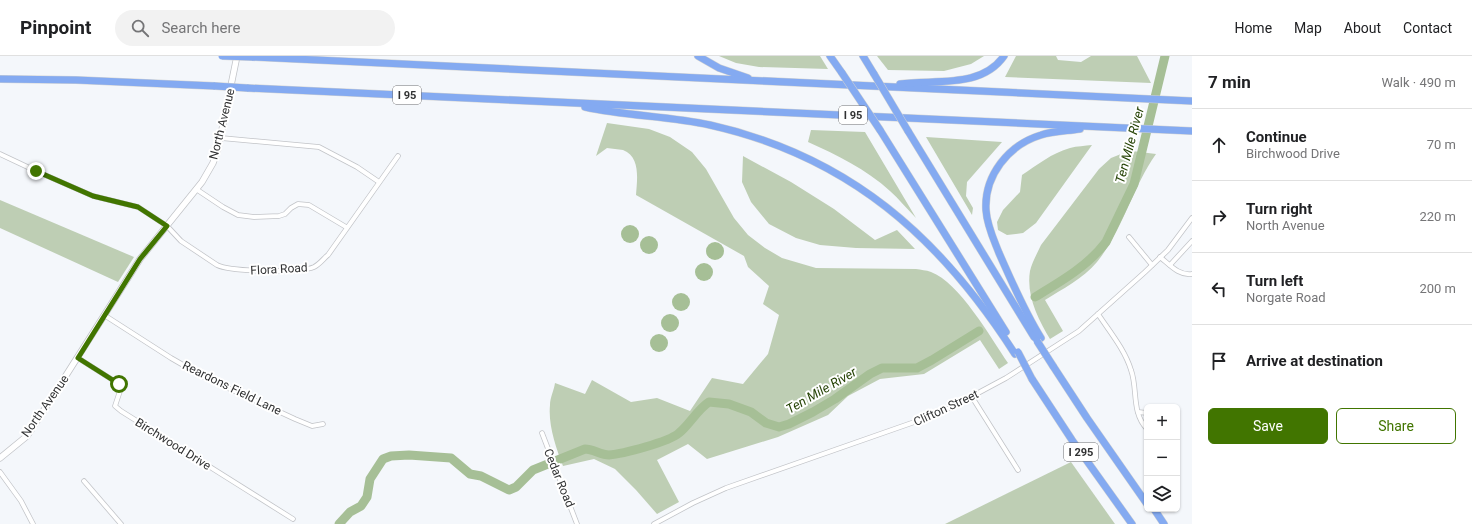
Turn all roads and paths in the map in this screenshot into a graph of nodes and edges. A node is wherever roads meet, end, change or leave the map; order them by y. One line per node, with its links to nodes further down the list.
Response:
1 (220, 56): 8 (highway, bridge)
2 (237, 56): 14 (main road, North Avenue)
3 (698, 56): 8 (highway)
4 (830, 56): 31 (highway, bridge)
5 (863, 56): 30 (highway, bridge)
6 (1004, 56): 9 (highway)
7 (0, 79): 11 (highway, I 95, bridge)
8 (758, 81): 9 (highway)
9 (884, 86): 10 (highway)
10 (1192, 101)
11 (567, 102): 12 (highway, I 95); 31 (highway)
12 (1102, 127): 13 (highway, I 95); 30 (highway)
13 (1192, 131)
14 (221, 138): 17 (street); 18 (main road, North Avenue)
15 (0, 154): 20 (street, Flora Road)
16 (398, 156): 17 (street, Flora Road)
17 (379, 182): 21 (street, Flora Road)
18 (196, 189): 20 (main road, North Avenue); 21 (street)
19 (1192, 218): 24 (street, Clifton Street)
20 (167, 226): 21 (street, Flora Road); 29 (main road, North Avenue)
21 (346, 227)
22 (1129, 237): 25 (street)
23 (1192, 241): 26 (street)
24 (1160, 257): 25 (street, Clifton Street); 26 (street)
25 (1152, 265): 28 (street, Clifton Street)
26 (1170, 265): 27 (street)
27 (1192, 274)
28 (1098, 314): 34 (street, Clifton Street); 35 (street)
29 (104, 315): 32 (main road, North Avenue); 37 (street, Reardons Field Lane)
30 (1039, 339): 33 (highway)
31 (1017, 353): 53 (highway, I 295, bridge)
32 (78, 358): 40 (main road, North Avenue); 48 (street, Birchwood Drive)
33 (1055, 365): 44 (highway); 45 (highway)
34 (972, 396): 41 (street); 52 (street, Clifton Street)
35 (1138, 412): 36 (street); 38 (street)
36 (1144, 413)
37 (323, 424)
38 (1144, 425)
39 (542, 433): 51 (street, Cedar Road)
40 (0, 458)
41 (1018, 470)
42 (0, 472): 49 (street)
43 (84, 481): 50 (street)
44 (1144, 496)
45 (1144, 500)
46 (1152, 512): 54 (highway)
47 (1156, 512): 55 (highway)
48 (293, 519)
49 (33, 524)
50 (121, 524)
51 (578, 524)
52 (654, 524)
53 (1132, 524)
54 (1161, 524)
55 (1164, 524)

